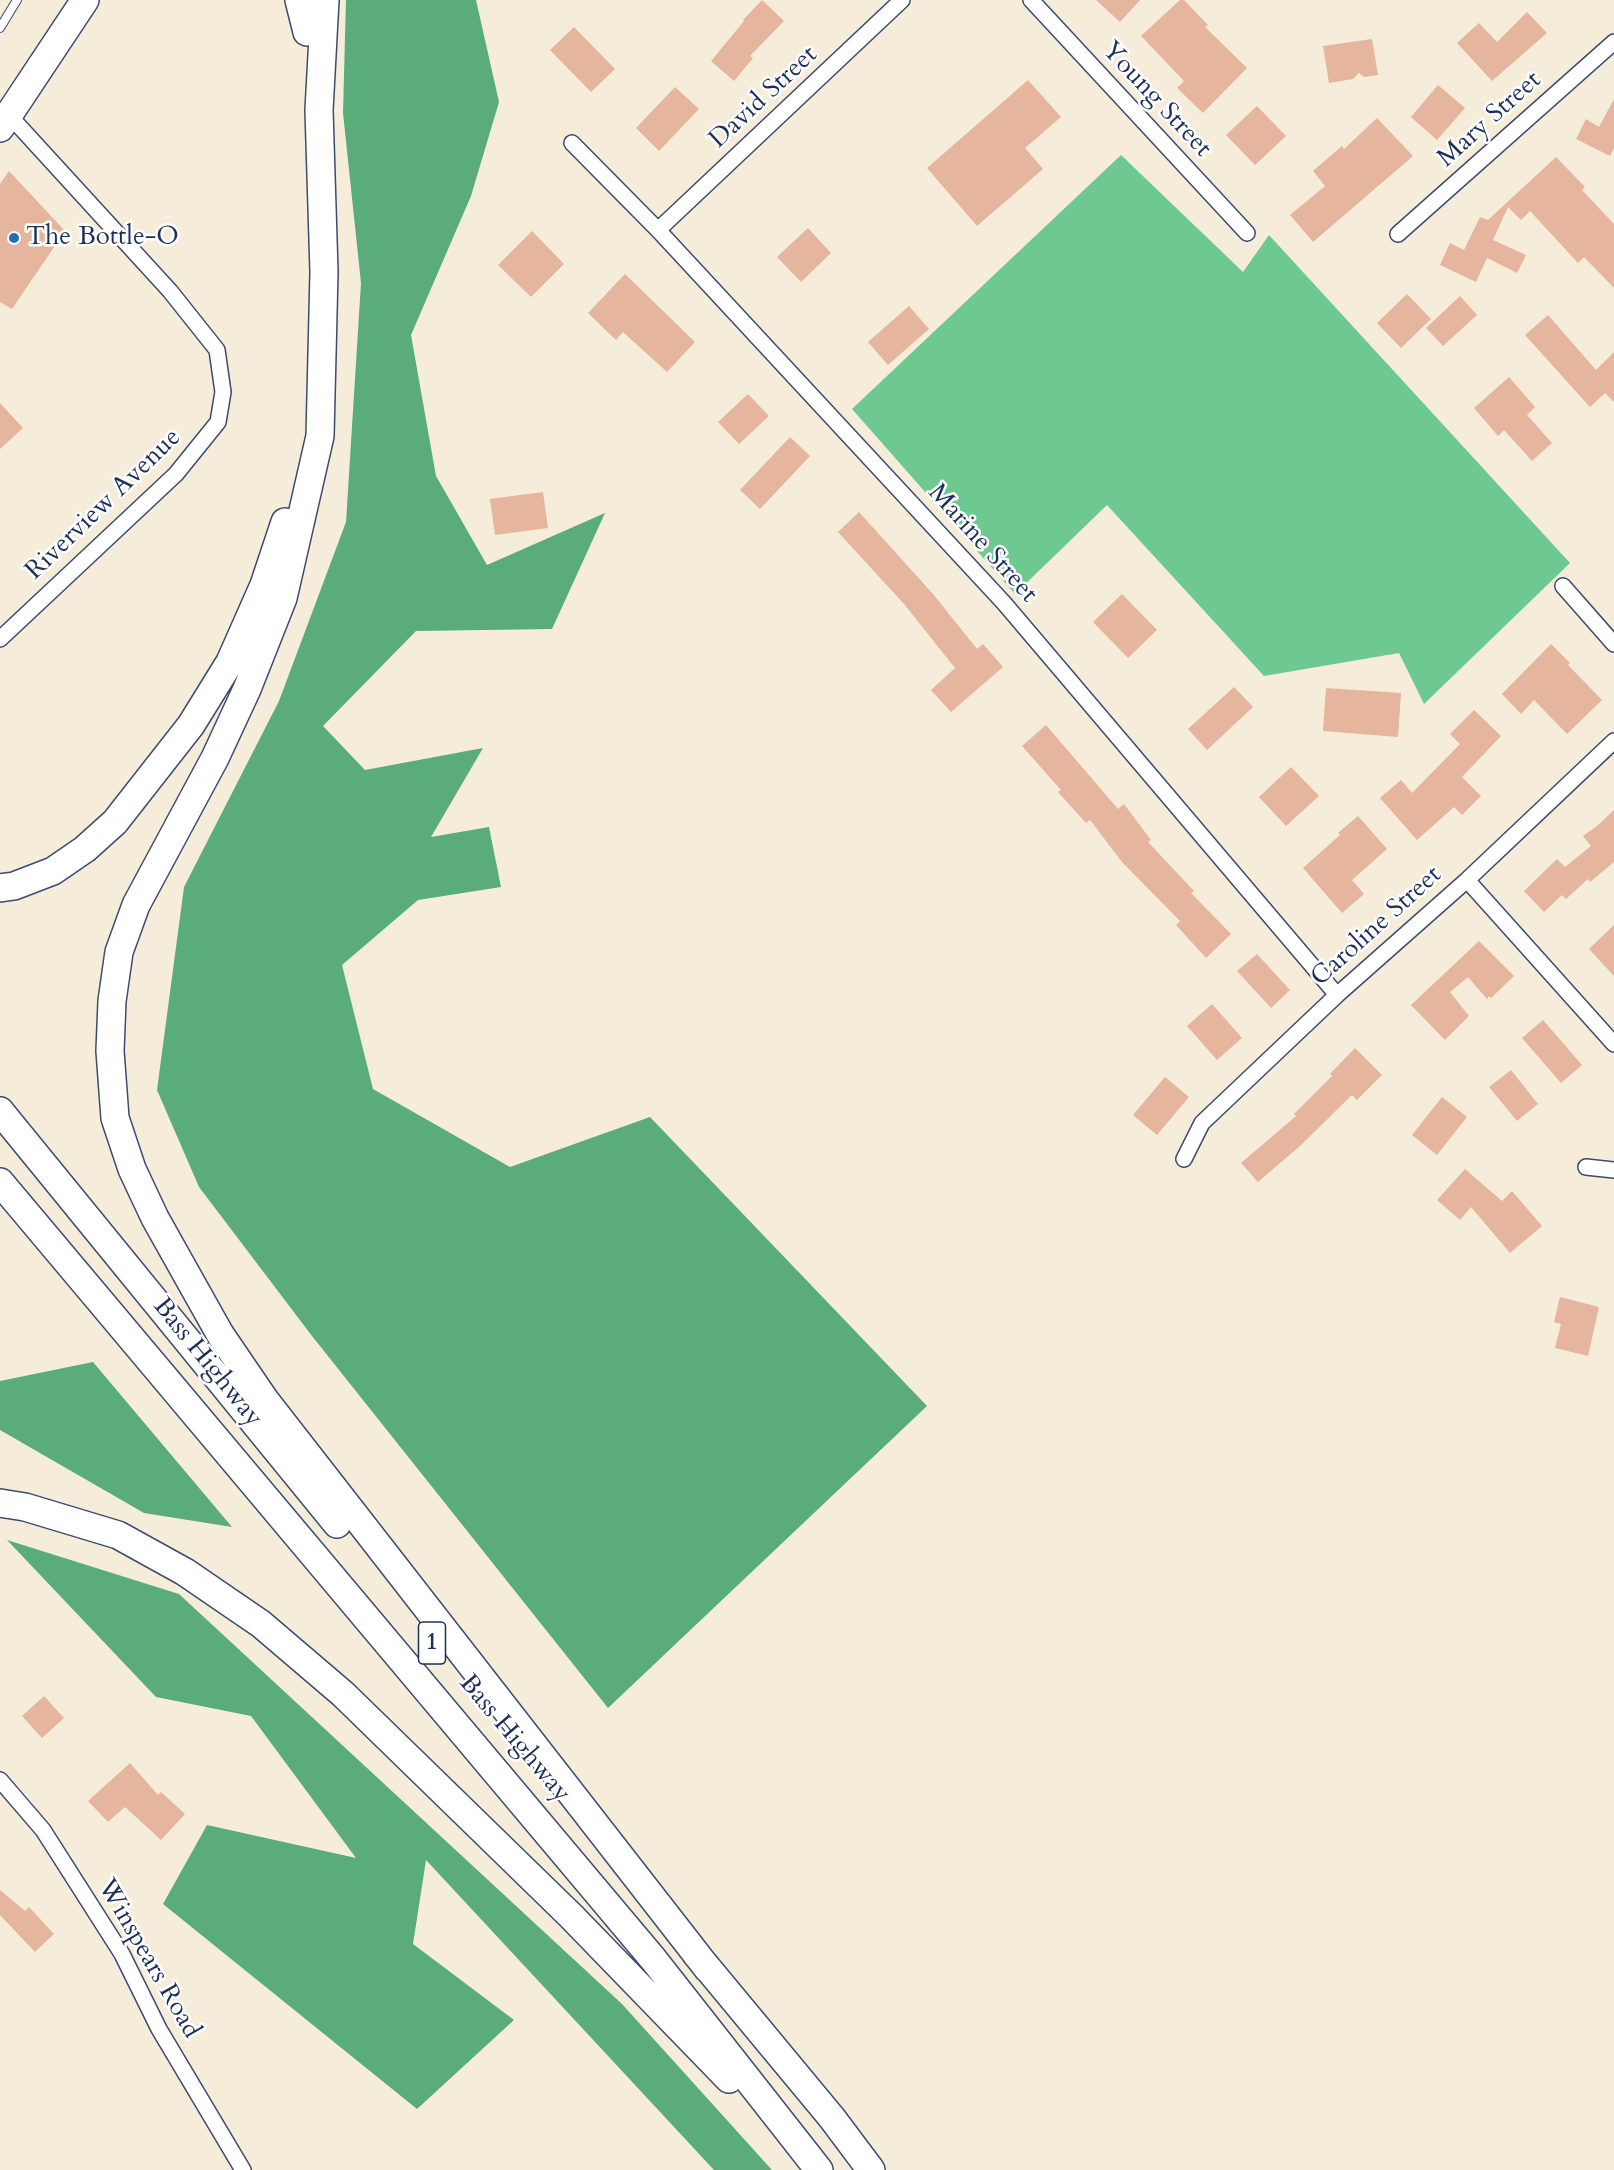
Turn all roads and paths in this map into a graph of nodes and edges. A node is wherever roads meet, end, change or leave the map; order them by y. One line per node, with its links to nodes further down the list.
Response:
1 (17, 0): 8 (lane)
2 (85, 0): 12 (highway)
3 (299, 0): 9 (highway)
4 (306, 0): 9 (highway)
5 (325, 0): 11 (highway)
6 (902, 0): 14 (street, David Street)
7 (1031, 0): 15 (street, Young Street)
8 (0, 28)
9 (307, 32): 11 (highway)
10 (1614, 42): 16 (street, Mary Street)
11 (319, 110): 17 (highway)
12 (4, 121): 19 (street, Riverview Avenue)
13 (572, 143): 14 (street, Marine Street)
14 (658, 230): 24 (street, Marine Street)
15 (1247, 233)
16 (1398, 234)
17 (324, 272): 23 (highway); 33 (highway)
18 (1563, 586): 20 (street)
19 (0, 639)
20 (1614, 644)
21 (1614, 741): 22 (street, Caroline Street)
22 (1467, 880): 24 (street, Caroline Street); 25 (street)
23 (0, 888)
24 (1337, 994): 27 (street, Caroline Street)
25 (1614, 1044)
26 (0, 1111): 33 (highway, Bass Highway / 1)
27 (1184, 1159)
28 (1586, 1167): 29 (street)
29 (1614, 1170)
30 (0, 1182): 35 (highway, Bass Highway / 1)
31 (0, 1503): 35 (highway)
32 (0, 1780): 34 (street, Winspears Road)
33 (708, 1968): 36 (highway, Bass Highway / 1)
34 (243, 2170)
35 (819, 2170)
36 (871, 2170)

